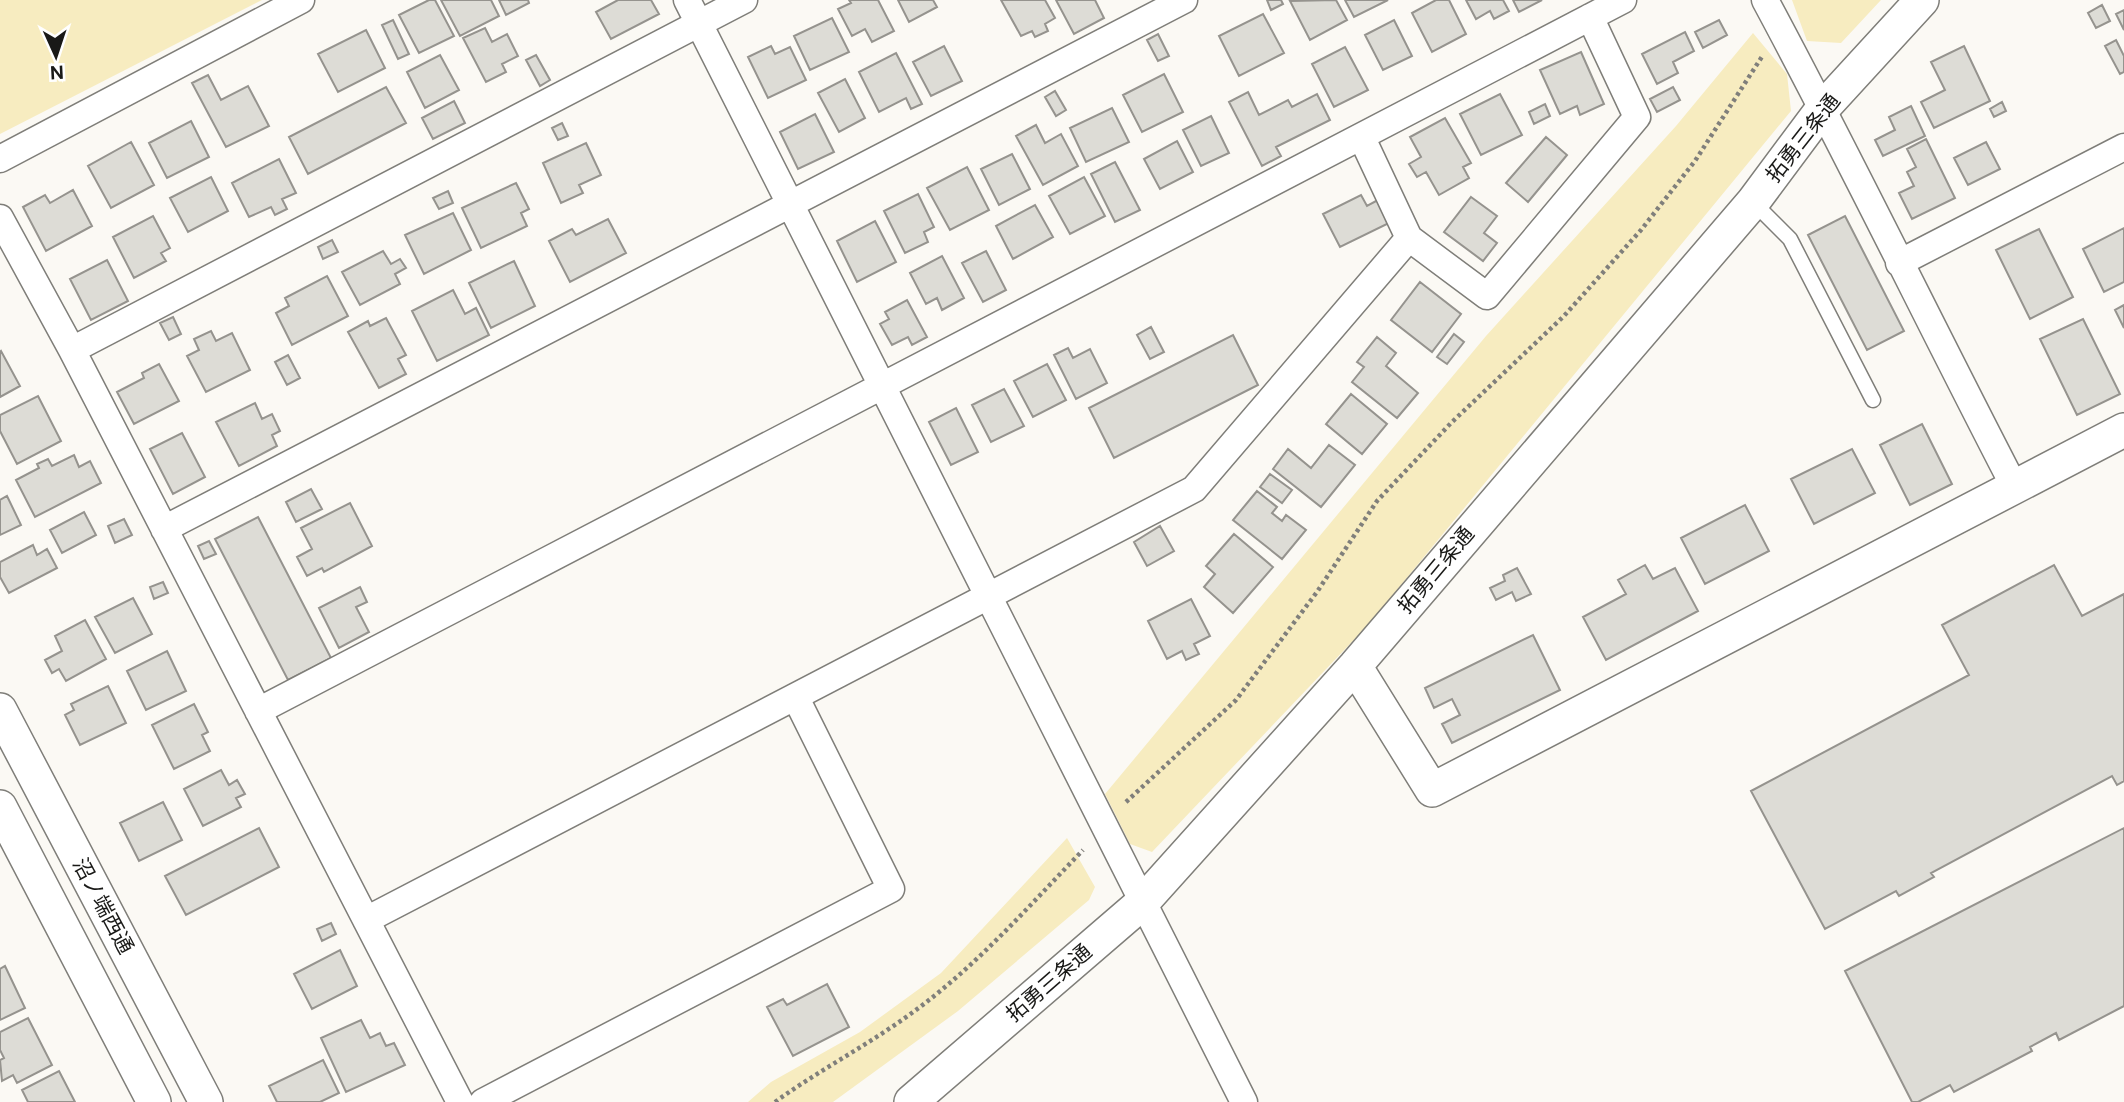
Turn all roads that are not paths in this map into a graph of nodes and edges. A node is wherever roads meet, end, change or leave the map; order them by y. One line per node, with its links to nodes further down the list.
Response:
1 (301, 0): 13 (street)
2 (687, 0): 9 (street)
3 (744, 0): 9 (street)
4 (1184, 0): 15 (street)
5 (1623, 0): 8 (street)
6 (1765, 0): 10 (street)
7 (1922, 0): 10 (street, 拓勇三条通)
8 (1590, 17): 11 (street); 17 (street)
9 (699, 24): 15 (street); 19 (street)
10 (1823, 108): 14 (street, 拓勇三条通); 18 (street)
11 (1362, 138): 17 (street); 20 (street)
12 (2124, 147): 18 (street)
13 (0, 159)
14 (1753, 202): 21 (lane); 26 (street, 拓勇三条通)
15 (790, 206): 20 (street); 24 (street)
16 (0, 218): 19 (street)
17 (1409, 238): 25 (street)
18 (1899, 263): 23 (street)
19 (72, 350): 24 (street)
20 (883, 385): 25 (street); 29 (street)
21 (1873, 400)
22 (2124, 430): 23 (street)
23 (2014, 486): 26 (street)
24 (164, 529): 29 (street)
25 (987, 595): 27 (street); 31 (street)
26 (1355, 666): 31 (street, 拓勇三条通)
27 (796, 698): 32 (street); 36 (street)
28 (0, 710): 34 (street, 沼ノ端西通)
29 (258, 711): 32 (street)
30 (0, 807): 33 (street)
31 (1142, 903): 37 (street, 拓勇三条通); 38 (street)
32 (366, 920): 35 (street)
33 (154, 1102)
34 (206, 1102)
35 (460, 1102)
36 (483, 1102)
37 (911, 1102)
38 (1244, 1102)

